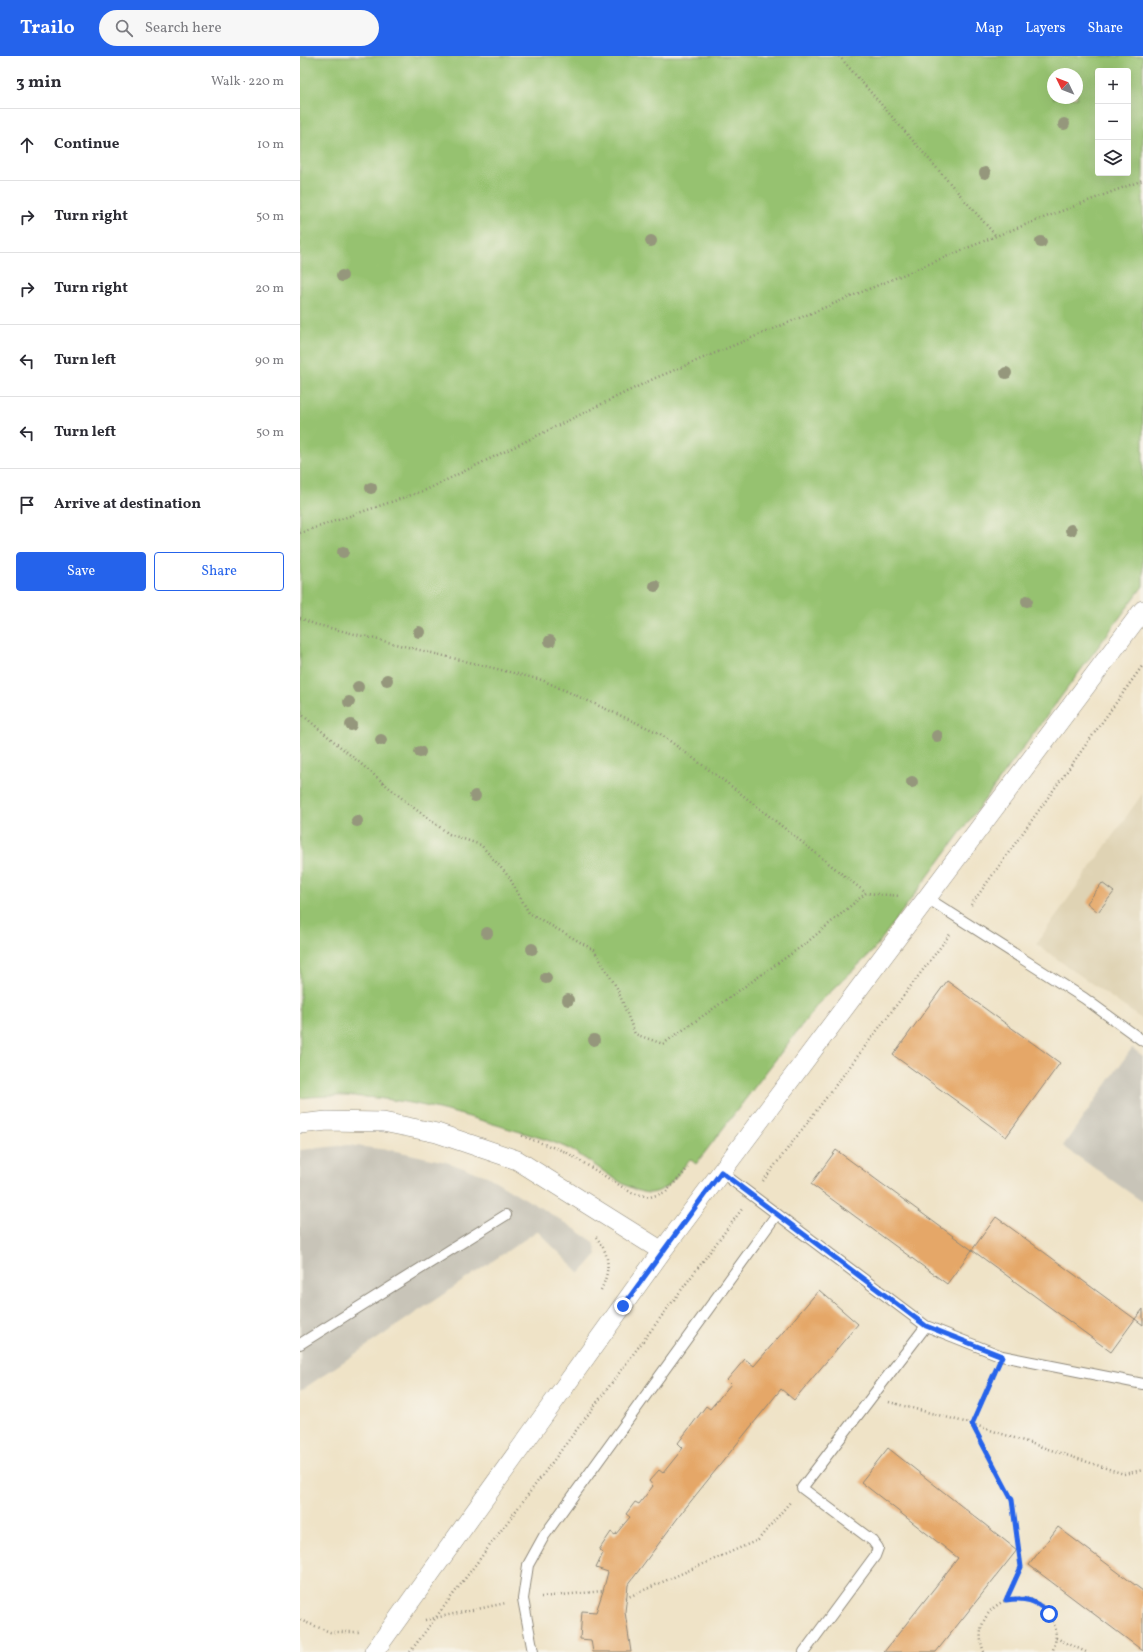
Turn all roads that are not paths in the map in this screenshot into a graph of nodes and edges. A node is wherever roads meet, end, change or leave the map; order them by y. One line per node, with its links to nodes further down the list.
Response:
1 (1143, 610): 2 (street)
2 (928, 898): 3 (lane); 5 (street)
3 (1143, 1041)
4 (300, 1124): 8 (street)
5 (721, 1172): 6 (lane); 8 (street)
6 (777, 1214): 9 (lane); 13 (lane)
7 (506, 1215): 10 (lane)
8 (662, 1251): 12 (street)
9 (926, 1326): 11 (lane); 14 (lane)
10 (300, 1344)
11 (1143, 1384)
12 (374, 1652)
13 (533, 1652)
14 (804, 1652)

